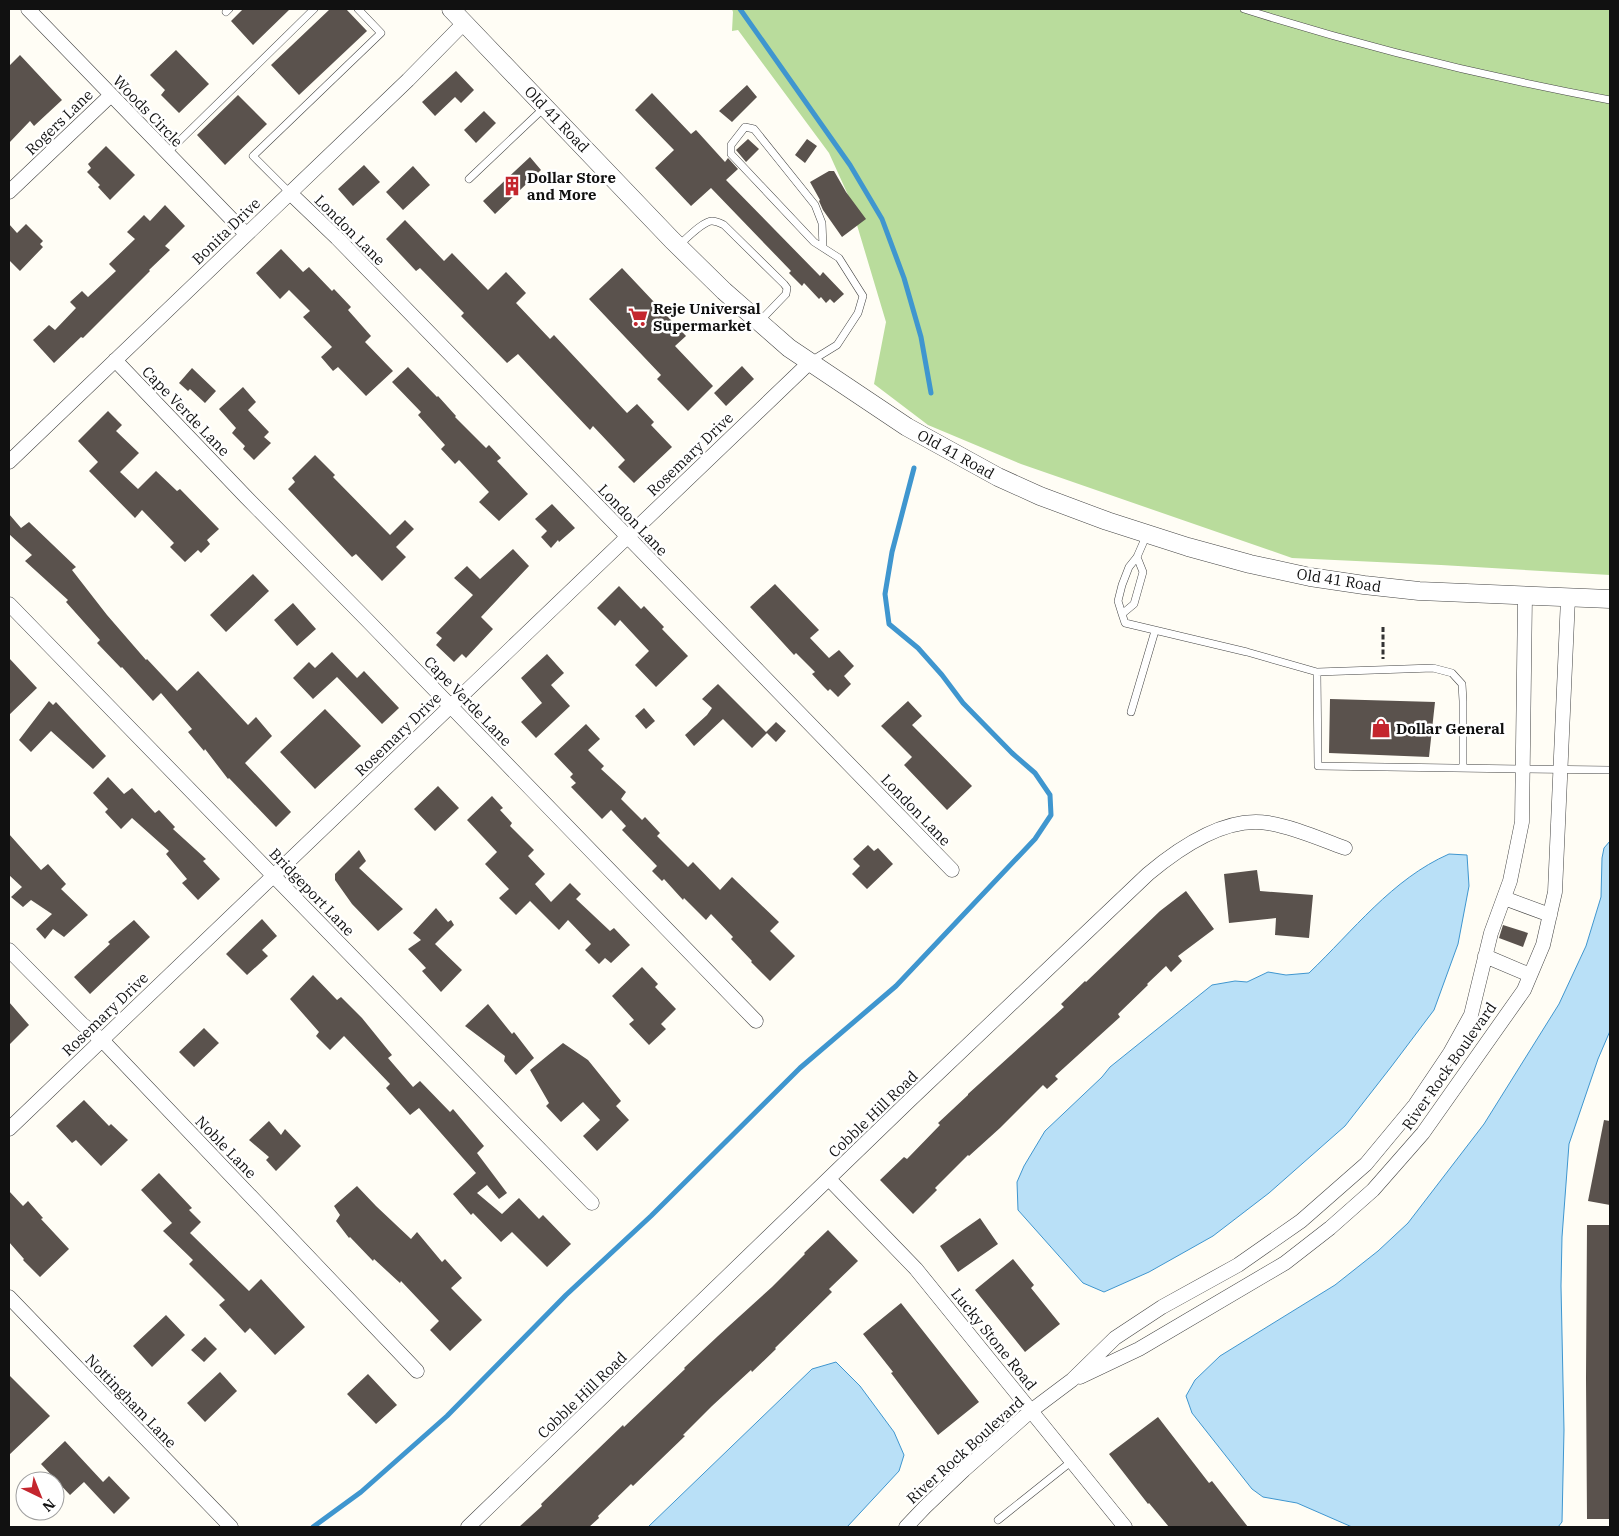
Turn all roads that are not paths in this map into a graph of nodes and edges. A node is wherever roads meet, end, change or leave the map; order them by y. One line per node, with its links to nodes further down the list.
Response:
1 (28, 9): 7 (street, Woods Circle)
2 (314, 9): 10 (lane)
3 (358, 9): 13 (lane)
4 (452, 9): 6 (street, Old 41 Road)
5 (1244, 9): 8 (lane)
6 (465, 22): 9 (street, Old 41 Road); 13 (street, Bonita Drive)
7 (110, 95): 10 (street, Woods Circle); 12 (street, Rogers Lane)
8 (1610, 100)
9 (545, 107): 11 (lane); 15 (street, Old 41 Road)
10 (167, 153): 14 (street, Woods Circle)
11 (469, 179)
12 (9, 192)
13 (290, 193): 14 (street, Bonita Drive); 22 (street, London Lane)
14 (246, 234): 18 (street, Bonita Drive)
15 (678, 246): 17 (street, Old 41 Road); 17 (lane)
16 (823, 247): 16 (lane); 19 (lane)
17 (759, 322): 19 (street, Old 41 Road)
18 (115, 360): 20 (street, Bonita Drive); 31 (street, Cape Verde Lane)
19 (809, 363): 21 (street, Old 41 Road); 22 (street, Rosemary Drive)
20 (9, 462)
21 (1147, 534): 23 (lane); 24 (street, Old 41 Road)
22 (626, 536): 31 (street, Rosemary Drive); 38 (street, London Lane)
23 (1137, 557): 28 (lane); 28 (lane)
24 (1525, 596): 25 (street, Old 41 Road); 34 (street, River Rock Boulevard)
25 (1568, 598): 26 (street, Old 41 Road); 35 (street, River Rock Boulevard)
26 (1610, 599)
27 (9, 604): 39 (street, Bridgeport Lane)
28 (1122, 614): 29 (lane)
29 (1155, 631): 30 (lane); 32 (lane)
30 (1317, 672): 33 (lane); 33 (lane)
31 (451, 707): 39 (street, Rosemary Drive); 45 (street, Cape Verde Lane)
32 (1132, 712)
33 (1463, 768): 34 (lane)
34 (1522, 769): 35 (lane); 40 (street, River Rock Boulevard)
35 (1560, 769): 36 (lane); 41 (street, River Rock Boulevard)
36 (1610, 770)
37 (1344, 848): 48 (street, Cobble Hill Road)
38 (952, 870)
39 (274, 876): 46 (street, Rosemary Drive); 49 (street, Bridgeport Lane)
40 (1504, 898): 41 (street); 43 (street, River Rock Boulevard)
41 (1550, 915): 44 (street, River Rock Boulevard)
42 (9, 950): 46 (street, Noble Lane)
43 (1485, 956): 44 (street); 52 (street, River Rock Boulevard)
44 (1530, 975): 52 (street, River Rock Boulevard)
45 (756, 1021)
46 (102, 1040): 47 (street, Rosemary Drive); 51 (street, Noble Lane)
47 (9, 1129)
48 (829, 1179): 53 (street, Lucky Stone Road); 58 (street, Cobble Hill Road)
49 (592, 1203)
50 (9, 1297): 57 (street, Nottingham Lane)
51 (417, 1371)
52 (1072, 1380): 53 (street, River Rock Boulevard)
53 (1032, 1410): 54 (street, Lucky Stone Road); 56 (street, River Rock Boulevard)
54 (1072, 1461): 55 (lane); 59 (street, Lucky Stone Road)
55 (998, 1520)
56 (913, 1525)
57 (231, 1527)
58 (468, 1527)
59 (1125, 1527)

